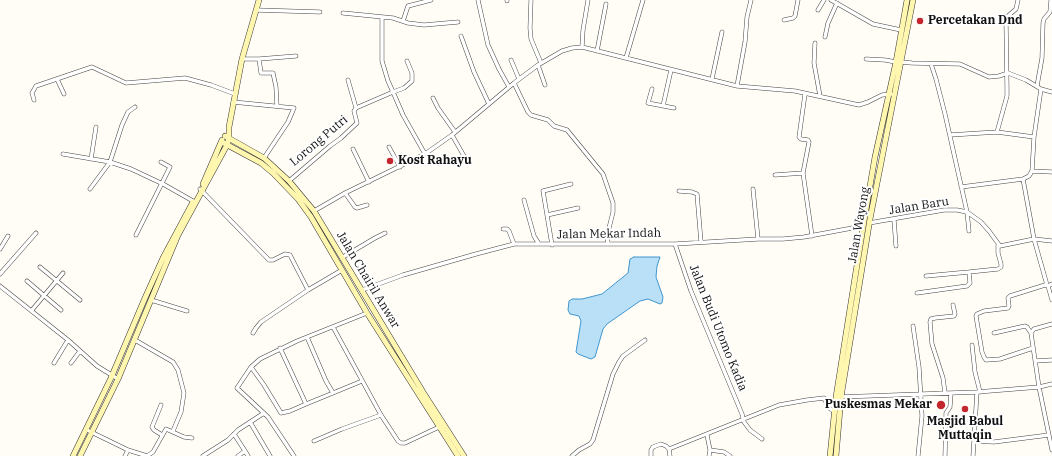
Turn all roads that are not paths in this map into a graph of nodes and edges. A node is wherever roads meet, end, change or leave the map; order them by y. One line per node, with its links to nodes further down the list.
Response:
1 (259, 0): 17 (main road)
2 (431, 0): 23 (street)
3 (478, 0): 53 (street)
4 (531, 0): 41 (street)
5 (588, 0): 31 (street)
6 (643, 0): 34 (street)
7 (751, 0): 51 (street)
8 (798, 0): 22 (street)
9 (824, 0): 18 (street)
10 (831, 0): 16 (street)
11 (907, 0): 25 (main road, Jalan Wayong)
12 (913, 0): 25 (main road, Jalan Wayong)
13 (1018, 0): 44 (street)
14 (1051, 0): 52 (street)
15 (606, 4): 32 (street)
16 (837, 4): 26 (street); 29 (street)
17 (256, 10): 19 (street); 35 (main road)
18 (818, 10)
19 (320, 12)
20 (344, 13): 21 (street)
21 (382, 18): 23 (street); 56 (street)
22 (784, 20)
23 (403, 21): 24 (street)
24 (458, 22)
25 (905, 23): 26 (main road, Jalan Wayong); 40 (main road, Jalan Wayong)
26 (901, 30): 40 (main road, Jalan Wayong)
27 (722, 32): 47 (street)
28 (461, 36): 66 (street)
29 (825, 37)
30 (815, 43): 62 (street)
31 (582, 47): 32 (street); 41 (street)
32 (597, 51): 34 (street)
33 (296, 56): 36 (street)
34 (626, 58): 43 (street)
35 (242, 59): 36 (street); 59 (main road)
36 (259, 59): 67 (street)
37 (866, 59): 40 (street)
38 (511, 60): 46 (street)
39 (407, 61): 56 (street, Lorong Putri)
40 (898, 62): 42 (street); 61 (main road, Jalan Wayong)
41 (539, 64): 46 (street); 50 (street)
42 (931, 64): 44 (street); 75 (street)
43 (671, 70): 47 (street); 68 (street)
44 (1008, 73): 52 (street); 73 (street)
45 (57, 79): 58 (street); 59 (street); 64 (street)
46 (519, 79): 49 (street)
47 (712, 79): 51 (street)
48 (348, 80): 70 (street)
49 (514, 83): 53 (street); 127 (street)
50 (545, 85)
51 (737, 86): 60 (street)
52 (1037, 86): 55 (street)
53 (510, 87): 66 (street)
54 (652, 89): 68 (street)
55 (1041, 89): 57 (street); 77 (street)
56 (393, 92): 70 (street, Lorong Putri); 82 (street)
57 (1052, 92)
58 (64, 94)
59 (234, 94): 65 (main road)
60 (805, 94): 62 (street); 93 (street)
61 (891, 94): 62 (street); 84 (main road, Jalan Wayong); 86 (main road, Jalan Wayong)
62 (820, 96)
63 (433, 98): 74 (street)
64 (34, 100)
65 (234, 102): 67 (street); 76 (main road)
66 (489, 104): 74 (street)
67 (277, 106): 85 (street)
68 (663, 106): 71 (street)
69 (135, 107): 88 (street)
70 (356, 108): 96 (street, Lorong Putri)
71 (674, 108)
72 (96, 127): 87 (street)
73 (996, 132): 75 (street); 77 (street)
74 (453, 133): 82 (street); 83 (street)
75 (950, 135): 100 (street)
76 (227, 137): 78 (main road); 85 (main road, Jalan Chairil Anwar)
77 (1034, 137): 91 (street)
78 (224, 143): 103 (main road); 137 (main road, Jalan Chairil Anwar)
79 (389, 147): 90 (street)
80 (353, 149): 97 (street)
81 (63, 154): 87 (street)
82 (425, 154): 90 (street)
83 (464, 156)
84 (875, 157): 86 (main road); 115 (main road, Jalan Wayong)
85 (264, 158): 96 (main road, Jalan Chairil Anwar)
86 (882, 158): 114 (main road, Jalan Wayong)
87 (91, 160): 88 (street)
88 (110, 162): 98 (street); 101 (street)
89 (161, 162): 98 (street)
90 (400, 167): 97 (street)
91 (1032, 171): 92 (street); 95 (street)
92 (1052, 172)
93 (803, 173): 94 (street); 122 (street)
94 (775, 175)
95 (1023, 179): 100 (street); 124 (street)
96 (289, 181): 110 (main road, Jalan Chairil Anwar)
97 (369, 182): 105 (street)
98 (163, 184): 107 (street); 120 (street)
99 (571, 184): 112 (street)
100 (961, 187): 111 (street)
101 (90, 189)
102 (753, 189): 123 (street)
103 (202, 190): 107 (main road); 146 (street); 151 (main road)
104 (679, 191): 126 (street)
105 (345, 193): 108 (street); 110 (street)
106 (524, 200): 129 (street)
107 (193, 201): 179 (main road)
108 (367, 205)
109 (578, 208): 112 (street)
110 (314, 211): 135 (main road, Jalan Chairil Anwar)
111 (967, 212): 113 (street, Jalan Baru); 117 (street); 132 (street, Jalan Baru)
112 (547, 215): 130 (street)
113 (894, 220): 114 (street, Jalan Baru); 133 (street)
114 (869, 223): 189 (main road, Jalan Wayong)
115 (863, 226): 122 (street, Jalan Mekar Indah); 189 (main road, Jalan Wayong)
116 (503, 229): 128 (street)
117 (969, 231)
118 (36, 233): 140 (street)
119 (385, 233): 135 (street)
120 (136, 235)
121 (8, 236): 134 (street)
122 (812, 236): 123 (street, Jalan Mekar Indah)
123 (758, 239): 126 (street, Jalan Mekar Indah)
124 (1034, 239): 125 (street); 132 (street); 144 (street)
125 (1052, 241)
126 (701, 242): 131 (street, Jalan Mekar Indah)
127 (608, 243): 130 (street, Jalan Mekar Indah); 131 (street, Jalan Mekar Indah)
128 (514, 244): 129 (street, Jalan Mekar Indah); 147 (street, Jalan Mekar Indah)
129 (539, 244): 130 (street, Jalan Mekar Indah)
130 (552, 244)
131 (675, 244): 195 (street, Jalan Budi Utomo Kadia)
132 (998, 245): 138 (street)
133 (896, 246)
134 (0, 249)
135 (343, 257): 147 (main road, Jalan Chairil Anwar)
136 (40, 267): 142 (street)
137 (342, 270): 146 (street); 157 (main road, Jalan Chairil Anwar)
138 (969, 272): 141 (street); 148 (street)
139 (63, 273): 142 (street)
140 (0, 274)
141 (926, 276)
142 (56, 280): 149 (street); 150 (street)
143 (27, 281): 149 (street)
144 (1049, 285): 152 (street); 172 (street)
145 (0, 286): 154 (street)
146 (308, 290): 162 (street)
147 (362, 290): 161 (main road, Jalan Chairil Anwar)
148 (917, 293)
149 (44, 295): 154 (street); 155 (street)
150 (80, 300)
151 (151, 300): 156 (street); 168 (main road)
152 (1052, 300)
153 (953, 305): 186 (street)
154 (32, 310): 167 (street)
155 (62, 310)
156 (187, 311)
157 (367, 313): 160 (street); 165 (main road, Jalan Chairil Anwar)
158 (1052, 324): 164 (street)
159 (913, 326): 188 (street)
160 (333, 327): 166 (street); 181 (street)
161 (386, 331): 165 (main road); 224 (main road, Jalan Chairil Anwar)
162 (253, 333)
163 (994, 333): 164 (street)
164 (1031, 333): 172 (street)
165 (381, 335): 199 (main road, Jalan Chairil Anwar)
166 (306, 337): 171 (street); 185 (street)
167 (68, 340): 173 (street); 176 (street)
168 (135, 340): 180 (main road); 201 (street)
169 (645, 340): 225 (street)
170 (972, 344): 184 (street)
171 (280, 348): 178 (street); 190 (street)
172 (1033, 348): 175 (street)
173 (80, 351): 177 (street); 179 (street)
174 (1052, 360): 175 (street)
175 (1035, 361): 183 (street)
176 (54, 363)
177 (71, 363)
178 (251, 368): 190 (street); 193 (street)
179 (112, 376): 180 (street); 200 (main road)
180 (118, 379): 200 (main road)
181 (362, 381): 185 (street); 194 (street)
182 (1052, 384): 183 (street)
183 (1039, 387): 184 (street); 198 (street)
184 (978, 392): 187 (street); 209 (street)
185 (333, 393): 190 (street)
186 (945, 393): 187 (street); 188 (street)
187 (951, 393): 233 (street)
188 (920, 395): 189 (street); 232 (street)
189 (839, 397): 192 (main road, Jalan Wayong); 231 (main road, Jalan Wayong)
190 (306, 404)
191 (161, 405): 202 (street)
192 (835, 412): 195 (street); 230 (main road, Jalan Wayong)
193 (264, 414): 196 (street); 222 (street)
194 (381, 415): 199 (street); 208 (street)
195 (743, 419): 204 (street); 207 (street, Jalan Budi Utomo Kadia)
196 (250, 422): 203 (street); 221 (street)
197 (1052, 422): 198 (street)
198 (1047, 423): 205 (street)
199 (439, 427): 223 (main road, Jalan Chairil Anwar)
200 (89, 432): 211 (street); 215 (main road); 216 (main road)
201 (173, 432): 202 (street); 206 (street)
202 (162, 434): 211 (street)
203 (234, 434): 214 (street); 218 (street)
204 (707, 435): 210 (street); 212 (street)
205 (1049, 435): 209 (street); 213 (street)
206 (192, 438)
207 (762, 439)
208 (314, 441)
209 (974, 441): 234 (street)
210 (669, 449): 226 (street); 227 (street)
211 (128, 450): 217 (street)
212 (710, 450): 228 (street); 229 (street)
213 (1052, 450)
214 (245, 452): 219 (street); 220 (street)
215 (74, 456)
216 (80, 456)
217 (125, 456)
218 (203, 456)
219 (238, 456)
220 (248, 456)
221 (270, 456)
222 (294, 456)
223 (458, 456)
224 (464, 456)
225 (572, 456)
226 (651, 456)
227 (670, 456)
228 (709, 456)
229 (730, 456)
230 (830, 456)
231 (836, 456)
232 (918, 456)
233 (944, 456)
234 (973, 456)

